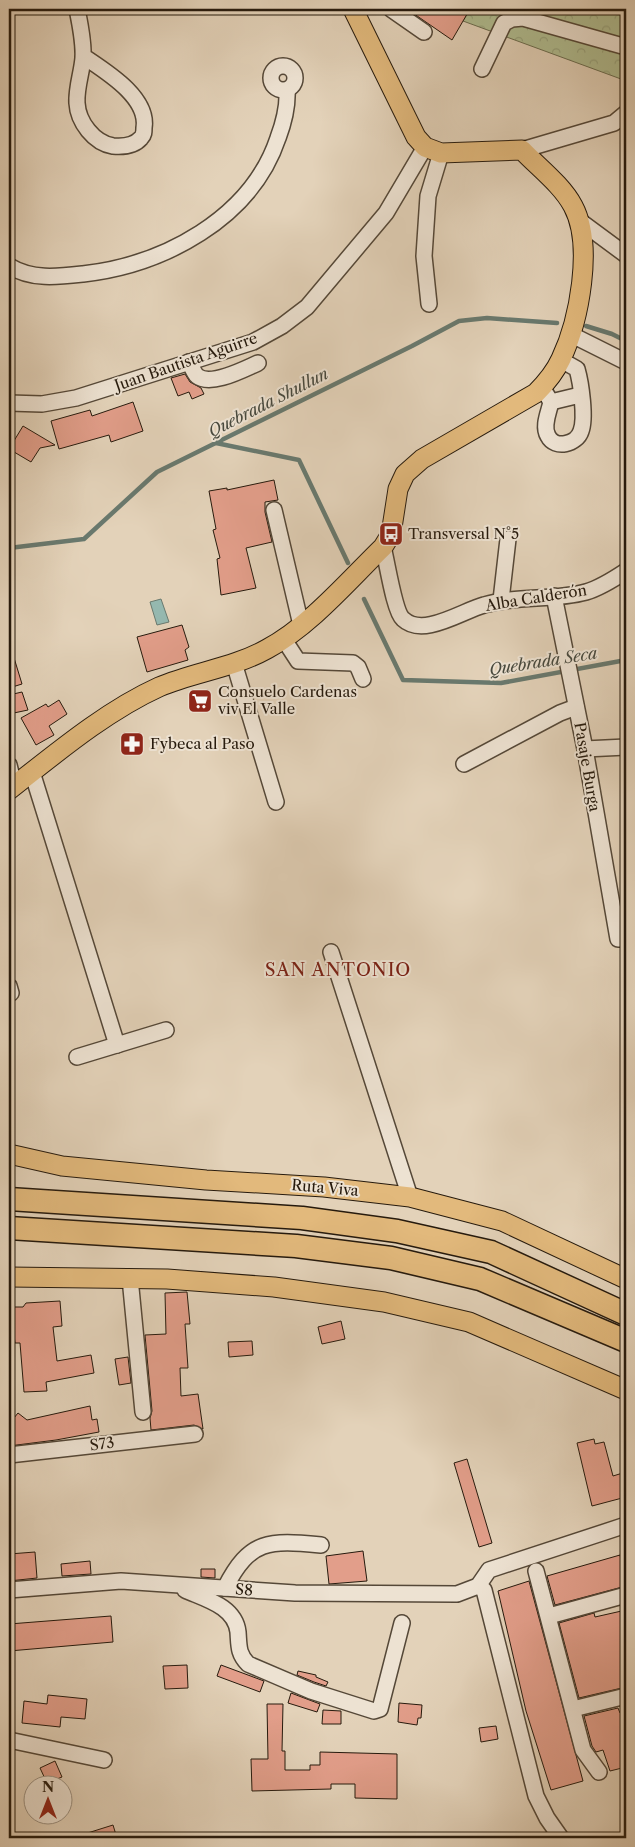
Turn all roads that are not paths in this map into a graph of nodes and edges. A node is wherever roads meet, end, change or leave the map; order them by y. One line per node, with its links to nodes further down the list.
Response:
1 (77, 9): 6 (street)
2 (353, 9): 10 (main road)
3 (391, 9): 4 (street)
4 (424, 32)
5 (626, 47): 7 (street)
6 (83, 56): 6 (street)
7 (482, 69)
8 (287, 90): 14 (street)
9 (626, 113): 11 (street)
10 (433, 150): 11 (main road); 15 (street); 18 (street, Juan Bautista Aguirre)
11 (522, 150): 12 (main road)
12 (580, 222): 13 (street); 16 (main road)
13 (626, 255)
14 (9, 266)
15 (429, 304)
16 (570, 334): 17 (main road); 19 (street)
17 (561, 360): 21 (main road); 22 (street)
18 (190, 362): 20 (street); 23 (street, Juan Bautista Aguirre)
19 (626, 362)
20 (258, 363)
21 (547, 394): 22 (street); 22 (street); 26 (main road)
22 (580, 395)
23 (9, 403)
24 (274, 510): 30 (street)
25 (508, 538): 29 (street)
26 (383, 547): 29 (street, Alba Calderón); 30 (main road)
27 (626, 571): 28 (street, Alba Calderón)
28 (554, 596): 29 (street, Alba Calderón); 34 (street, Pasaje Burga)
29 (501, 600)
30 (301, 625): 31 (main road)
31 (283, 638): 32 (main road); 33 (street)
32 (234, 663): 39 (main road); 41 (street)
33 (363, 679)
34 (576, 707): 36 (street, Pasaje Burga); 37 (street)
35 (626, 747): 36 (street)
36 (585, 749): 42 (street, Pasaje Burga)
37 (464, 764)
38 (9, 765): 40 (street)
39 (32, 772): 40 (main road); 45 (street)
40 (12, 787)
41 (276, 802)
42 (622, 939)
43 (331, 952): 48 (street)
44 (166, 1030): 45 (street)
45 (117, 1045): 46 (street)
46 (77, 1058)
47 (9, 1154): 48 (main road, Ruta Viva)
48 (410, 1197): 53 (main road, Ruta Viva)
49 (9, 1199): 54 (highway)
50 (9, 1228): 55 (highway)
51 (9, 1277): 52 (main road)
52 (130, 1278): 56 (main road); 57 (street)
53 (626, 1279)
54 (626, 1314)
55 (626, 1341)
56 (626, 1390)
57 (143, 1412)
58 (195, 1434): 59 (street, S73)
59 (9, 1455)
60 (626, 1525): 64 (street, S8)
61 (321, 1545): 65 (street)
62 (536, 1571): 68 (street)
63 (174, 1586): 65 (street, S8); 66 (street, S8); 69 (street)
64 (478, 1586): 65 (street, S8); 75 (street)
65 (226, 1588)
66 (9, 1590)
67 (626, 1595): 68 (street)
68 (549, 1616): 71 (street)
69 (402, 1623)
70 (626, 1696): 71 (street)
71 (573, 1709): 74 (street)
72 (9, 1740): 73 (street)
73 (104, 1760)
74 (600, 1772)
75 (561, 1838)

